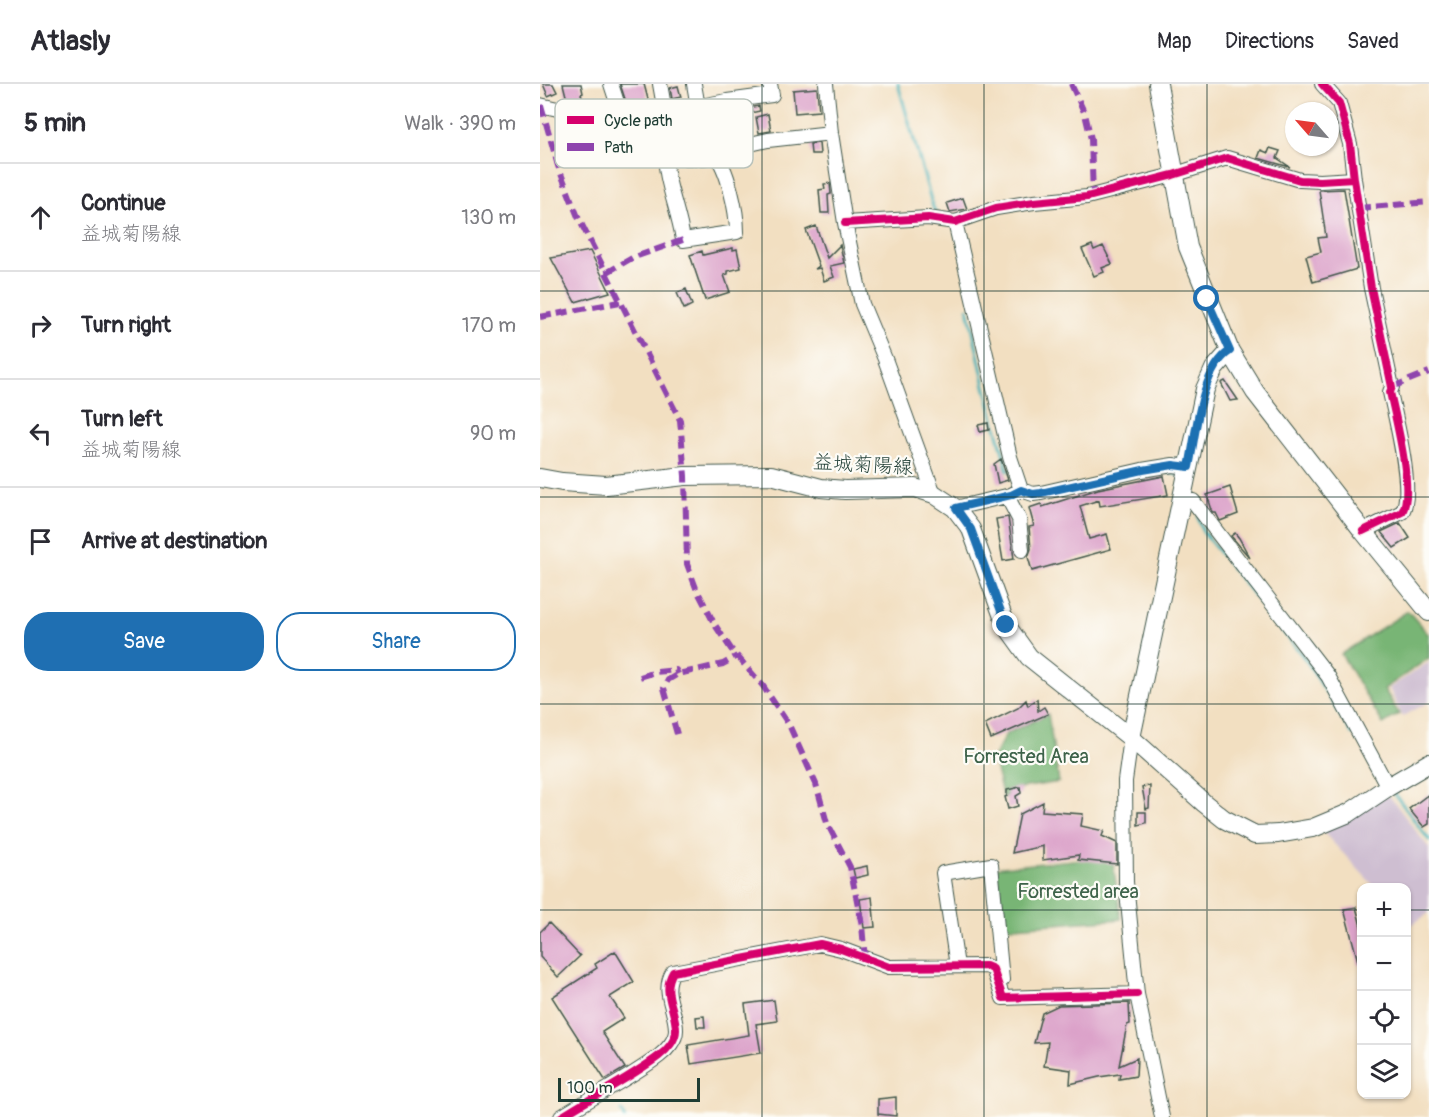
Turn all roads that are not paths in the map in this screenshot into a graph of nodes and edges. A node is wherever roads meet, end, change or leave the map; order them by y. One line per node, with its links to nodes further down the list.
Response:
1 (611, 84): 8 (street)
2 (660, 84): 9 (street)
3 (694, 84): 10 (street)
4 (770, 84): 11 (street)
5 (826, 84): 14 (street)
6 (1158, 84): 18 (main road)
7 (1322, 84): 19 (street)
8 (616, 99)
9 (663, 99)
10 (697, 99)
11 (745, 99)
12 (540, 103): 13 (street)
13 (555, 107)
14 (831, 133): 15 (street); 21 (street)
15 (753, 144)
16 (667, 168): 17 (street)
17 (724, 168)
18 (1173, 175): 19 (street); 20 (street); 22 (main road)
19 (1354, 179): 30 (street)
20 (955, 222): 21 (street); 25 (street)
21 (845, 223): 26 (street)
22 (1230, 351): 23 (main road); 30 (main road)
23 (1189, 467): 25 (street); 33 (main road)
24 (540, 478): 26 (main road, 益城菊陽線)
25 (1021, 490): 27 (street)
26 (934, 494): 29 (main road, 益城菊陽線)
27 (1007, 496): 29 (street); 31 (street)
28 (1193, 501): 35 (street)
29 (956, 508): 33 (main road, 益城菊陽線)
30 (1363, 531): 32 (main road)
31 (1022, 550)
32 (1429, 612)
33 (1131, 738): 35 (main road, 益城菊陽線); 37 (street)
34 (1429, 763): 35 (main road, 益城菊陽線)
35 (1388, 787)
36 (957, 966): 38 (street); 38 (street); 39 (street)
37 (1137, 994): 38 (street); 40 (street)
38 (1013, 998)
39 (561, 1117)
40 (1162, 1117)

